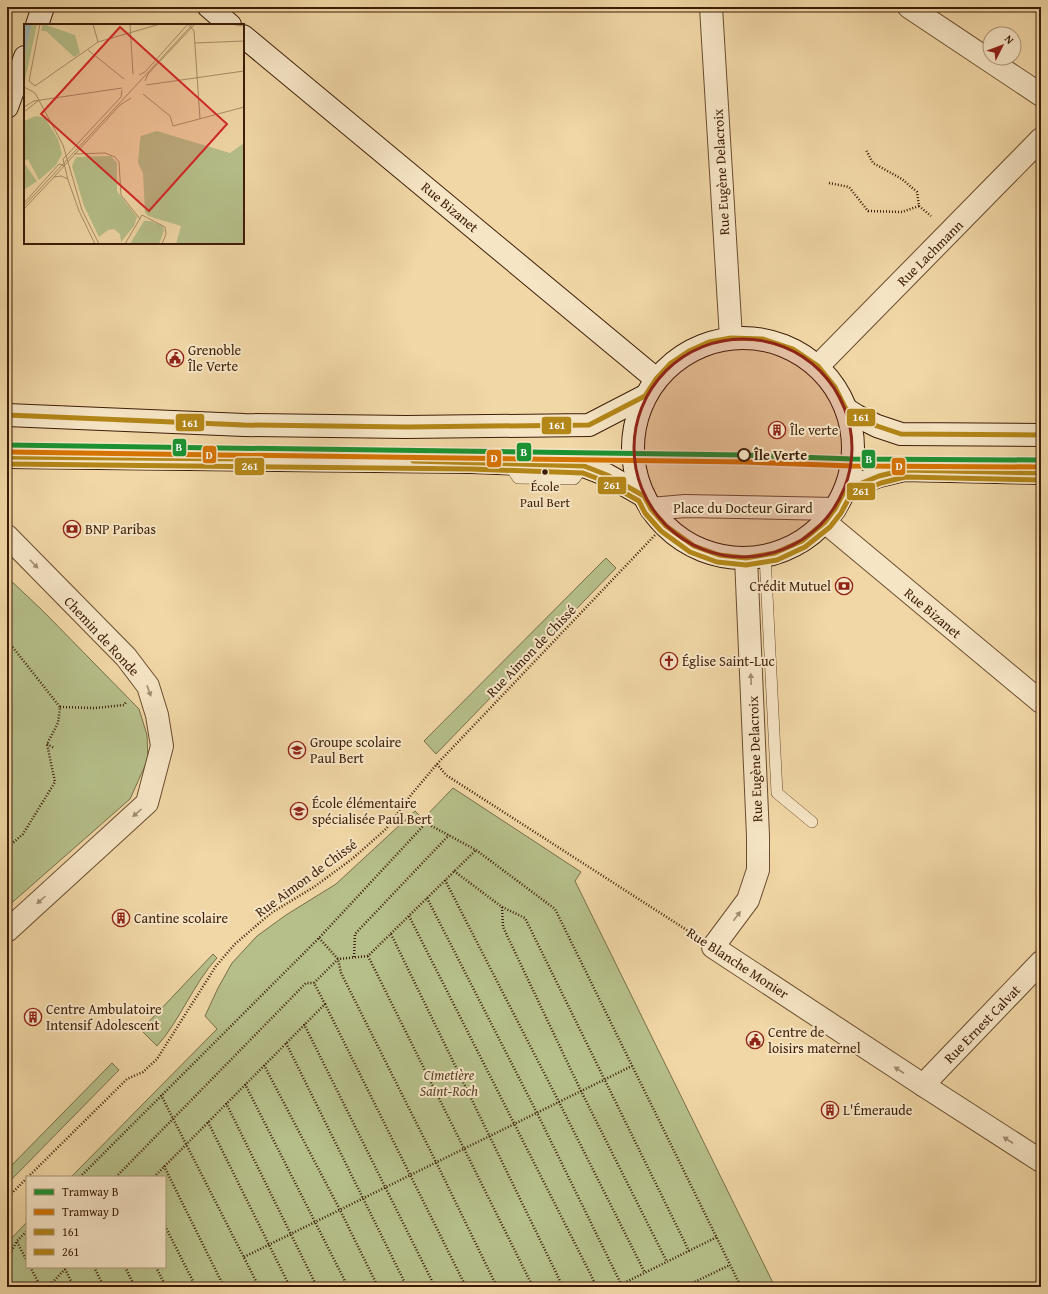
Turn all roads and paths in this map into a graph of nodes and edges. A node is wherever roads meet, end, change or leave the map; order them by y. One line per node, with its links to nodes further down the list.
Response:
1 (43, 7): 5 (street)
2 (209, 7): 6 (street)
3 (711, 7): 16 (street, Rue Eugène Delacroix)
4 (909, 7): 9 (street)
5 (37, 24)
6 (229, 24)
7 (244, 37): 18 (street, Rue Bizanet)
8 (24, 60): 10 (street)
9 (1041, 95)
10 (7, 106)
11 (1041, 139): 17 (street, Rue Lachmann)
12 (866, 150): 14 (path)
13 (829, 183): 14 (path)
14 (919, 206): 15 (path)
15 (931, 216)
16 (731, 338): 17 (street, Place du Docteur Girard); 18 (street, Place du Docteur Girard)
17 (818, 366): 19 (street, Place du Docteur Girard)
18 (651, 388): 20 (street); 25 (street, Place du Docteur Girard)
19 (846, 409): 21 (street); 24 (street, Place du Docteur Girard)
20 (7, 415)
21 (1041, 435)
22 (7, 457): 25 (street)
23 (1041, 473): 24 (street)
24 (845, 490): 26 (street, Place du Docteur Girard)
25 (648, 502): 26 (street, Place du Docteur Girard); 27 (street, Place du Docteur Girard)
26 (830, 516): 29 (street, Place du Docteur Girard); 32 (street, Rue Bizanet)
27 (666, 526): 29 (street, Place du Docteur Girard); 36 (path, Rue Aimon de Chissé)
28 (7, 536): 31 (street, Chemin de Ronde, one-way to 31)
29 (756, 557): 37 (lane); 49 (street, Rue Eugène Delacroix, one-way to 29)
30 (7, 640): 33 (path)
31 (148, 686): 33 (path); 46 (street, Chemin de Ronde, one-way to 46)
32 (1041, 702)
33 (60, 707): 34 (path)
34 (47, 744): 35 (path); 39 (path)
35 (54, 748)
36 (437, 764): 49 (path, Rue Blanche Monier); 78 (path, Rue Aimon de Chissé)
37 (812, 822)
38 (449, 835): 40 (path); 48 (path); 51 (path)
39 (7, 848)
40 (476, 850): 41 (path); 59 (path)
41 (454, 871): 42 (path); 44 (path)
42 (445, 880): 43 (path); 65 (path)
43 (427, 898): 45 (path); 67 (path)
44 (502, 907): 60 (path); 63 (path)
45 (409, 916): 47 (path); 70 (path)
46 (7, 931)
47 (391, 934): 50 (path); 71 (path)
48 (319, 938): 52 (path); 64 (path)
49 (713, 947): 62 (street, Rue Blanche Monier, one-way to 49)
50 (368, 956): 51 (path); 73 (path)
51 (354, 958): 52 (path)
52 (338, 959): 54 (path); 75 (path)
53 (1041, 962): 62 (street, Rue Ernest Calvat)
54 (314, 983): 55 (path); 68 (path)
55 (325, 1004): 56 (path); 77 (path)
56 (304, 1024): 57 (path); 83 (path)
57 (286, 1043): 58 (path); 85 (path)
58 (264, 1065): 61 (path); 86 (path)
59 (632, 1066): 60 (path); 91 (path)
60 (605, 1079): 63 (path); 94 (path)
61 (245, 1084): 66 (path); 87 (path)
62 (923, 1085): 74 (street, Rue Blanche Monier, one-way to 62)
63 (582, 1091): 65 (path); 98 (path)
64 (161, 1095): 68 (path); 79 (path)
65 (559, 1102): 67 (path); 105 (path)
66 (226, 1103): 69 (path); 90 (path)
67 (537, 1113): 70 (path); 106 (path)
68 (173, 1119): 72 (path); 80 (path)
69 (208, 1122): 72 (path); 93 (path)
70 (514, 1124): 71 (path); 126 (path)
71 (490, 1136): 73 (path); 125 (path)
72 (186, 1144): 76 (path); 95 (path)
73 (464, 1149): 75 (path); 124 (path)
74 (1041, 1161)
75 (436, 1162): 77 (path); 123 (path)
76 (164, 1166): 81 (path); 114 (path)
77 (411, 1175): 83 (path); 122 (path)
78 (30, 1176)
79 (81, 1176)
80 (117, 1176)
81 (155, 1176)
82 (26, 1180): 84 (path, Rue Aimon de Chissé)
83 (386, 1187): 85 (path); 121 (path)
84 (7, 1198)
85 (362, 1199): 86 (path); 120 (path)
86 (340, 1210): 87 (path); 119 (path)
87 (315, 1222): 90 (path); 118 (path)
88 (166, 1228): 113 (path)
89 (26, 1232): 92 (path)
90 (291, 1234): 93 (path); 117 (path)
91 (717, 1237): 94 (path); 99 (path)
92 (17, 1241): 96 (path); 97 (path)
93 (269, 1245): 95 (path); 116 (path)
94 (689, 1251): 98 (path)
95 (244, 1257): 115 (path)
96 (26, 1258)
97 (7, 1259)
98 (667, 1262): 105 (path)
99 (730, 1265): 128 (path); 129 (path)
100 (31, 1268): 107 (path)
101 (66, 1268): 108 (path); 109 (path)
102 (94, 1268): 110 (path)
103 (126, 1268): 111 (path)
104 (156, 1268): 112 (path)
105 (645, 1273): 106 (path)
106 (621, 1284): 127 (path)
107 (41, 1287)
108 (48, 1287)
109 (74, 1287)
110 (104, 1287)
111 (135, 1287)
112 (166, 1287)
113 (196, 1287)
114 (224, 1287)
115 (259, 1287)
116 (290, 1287)
117 (317, 1287)
118 (348, 1287)
119 (378, 1287)
120 (407, 1287)
121 (435, 1287)
122 (466, 1287)
123 (497, 1287)
124 (533, 1287)
125 (563, 1287)
126 (597, 1287)
127 (616, 1287)
128 (684, 1287)
129 (741, 1287)

